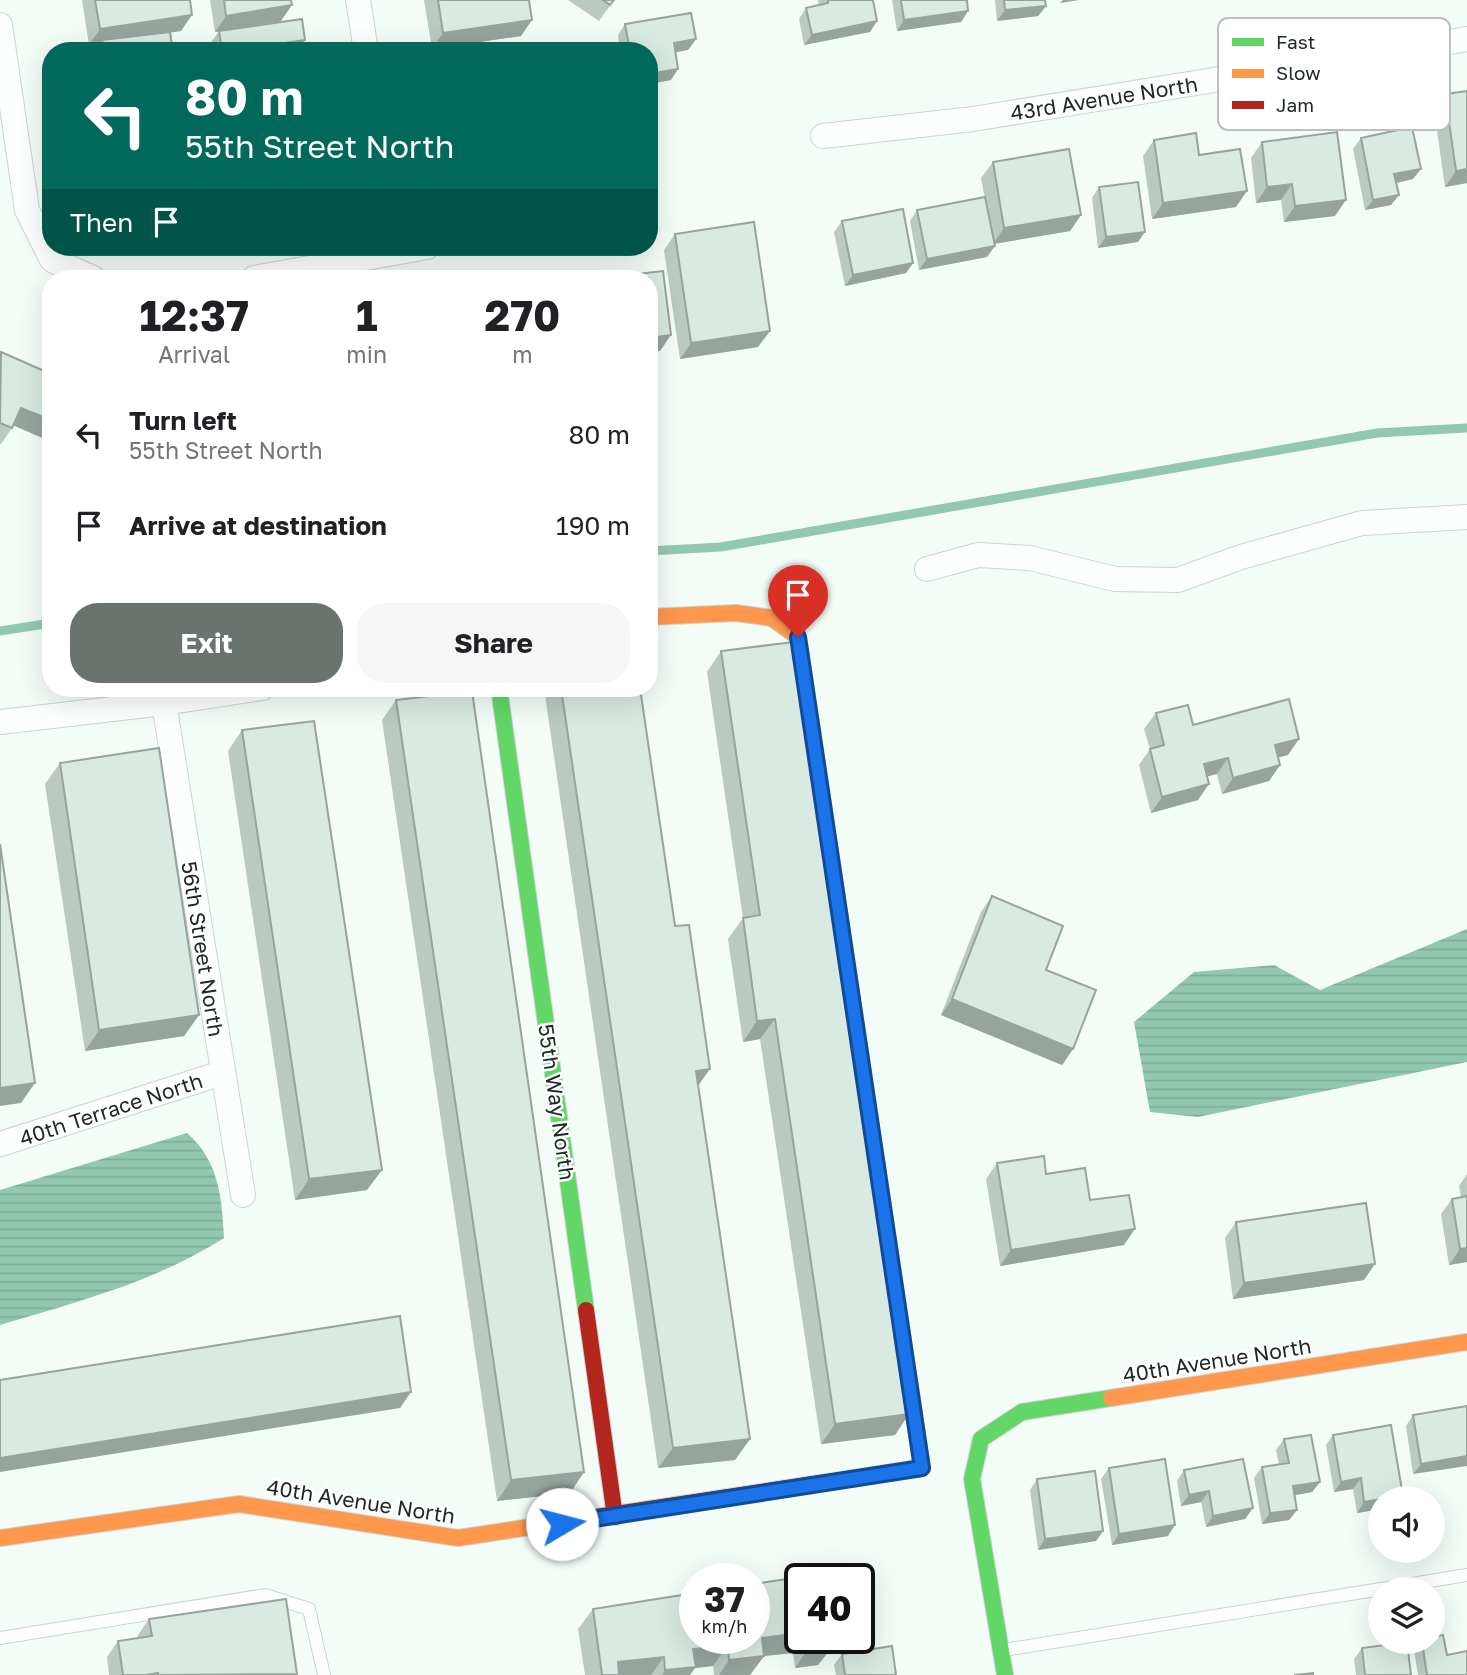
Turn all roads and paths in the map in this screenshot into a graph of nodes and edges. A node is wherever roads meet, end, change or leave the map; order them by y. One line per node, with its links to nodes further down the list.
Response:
1 (358, 0): 3 (street)
2 (0, 24): 6 (street)
3 (365, 42)
4 (1218, 79): 5 (street, 43rd Avenue North)
5 (823, 136)
6 (42, 240)
7 (50, 256): 9 (street)
8 (362, 256): 10 (street)
9 (75, 270)
10 (293, 270)
11 (1467, 517): 12 (street)
12 (927, 569)
13 (658, 617): 22 (street, 40th Avenue North)
14 (206, 697): 16 (street)
15 (500, 697): 22 (street, 55th Way North)
16 (164, 704): 17 (street); 18 (street, 56th Street North)
17 (0, 722)
18 (222, 1073): 19 (street, 40th Terrace North); 20 (street, 56th Street North)
19 (0, 1144)
20 (243, 1195)
21 (1467, 1342): 28 (street, 40th Avenue North)
22 (615, 1517): 23 (street, 40th Avenue North)
23 (0, 1538)
24 (1467, 1575): 25 (lane)
25 (1445, 1579)
26 (1368, 1591): 28 (lane)
27 (0, 1638): 29 (lane)
28 (1001, 1650): 30 (street)
29 (324, 1675)
30 (1005, 1675)

